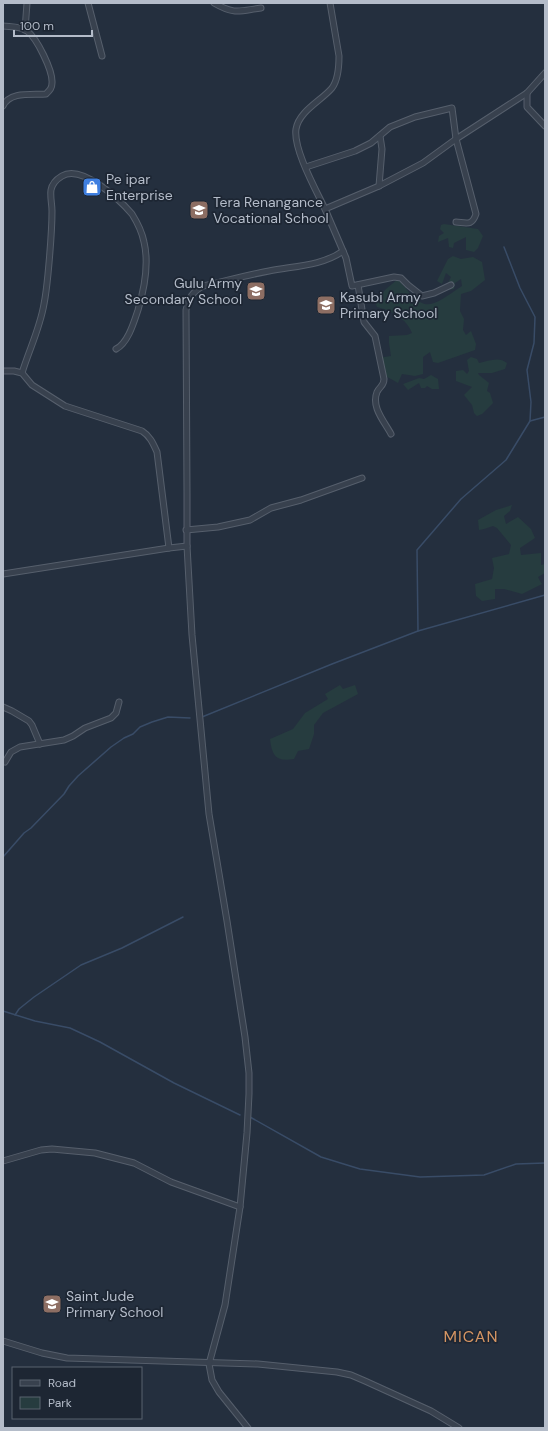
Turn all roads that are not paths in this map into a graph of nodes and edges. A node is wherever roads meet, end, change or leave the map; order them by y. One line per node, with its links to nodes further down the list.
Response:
1 (27, 3): 7 (street)
2 (88, 3): 8 (street)
3 (214, 3): 5 (street)
4 (330, 3): 17 (street)
5 (261, 8)
6 (3, 26): 7 (street)
7 (25, 30): 12 (street)
8 (102, 56)
9 (545, 74): 10 (street)
10 (527, 93): 11 (street); 13 (street)
11 (518, 98): 13 (street); 16 (street)
12 (3, 106)
13 (527, 107): 14 (street)
14 (545, 126)
15 (380, 136): 16 (street); 17 (street); 18 (street)
16 (456, 139): 18 (street); 20 (street)
17 (306, 167): 19 (street)
18 (379, 186): 19 (street)
19 (325, 209): 21 (street)
20 (456, 222)
21 (343, 251): 22 (street); 29 (street)
22 (358, 285): 23 (street); 27 (street)
23 (451, 285)
24 (116, 349): 26 (street)
25 (3, 371): 26 (street)
26 (22, 373): 31 (street)
27 (391, 434)
28 (362, 478): 29 (street)
29 (186, 530): 30 (street)
30 (186, 546): 31 (street); 38 (street)
31 (169, 548): 32 (street)
32 (3, 574)
33 (119, 702): 35 (street)
34 (3, 707): 35 (street)
35 (40, 744): 36 (street)
36 (6, 762)
37 (3, 1161): 38 (street)
38 (240, 1207): 40 (street)
39 (3, 1341): 40 (street)
40 (209, 1364): 41 (street); 42 (street)
41 (248, 1428)
42 (459, 1428)

